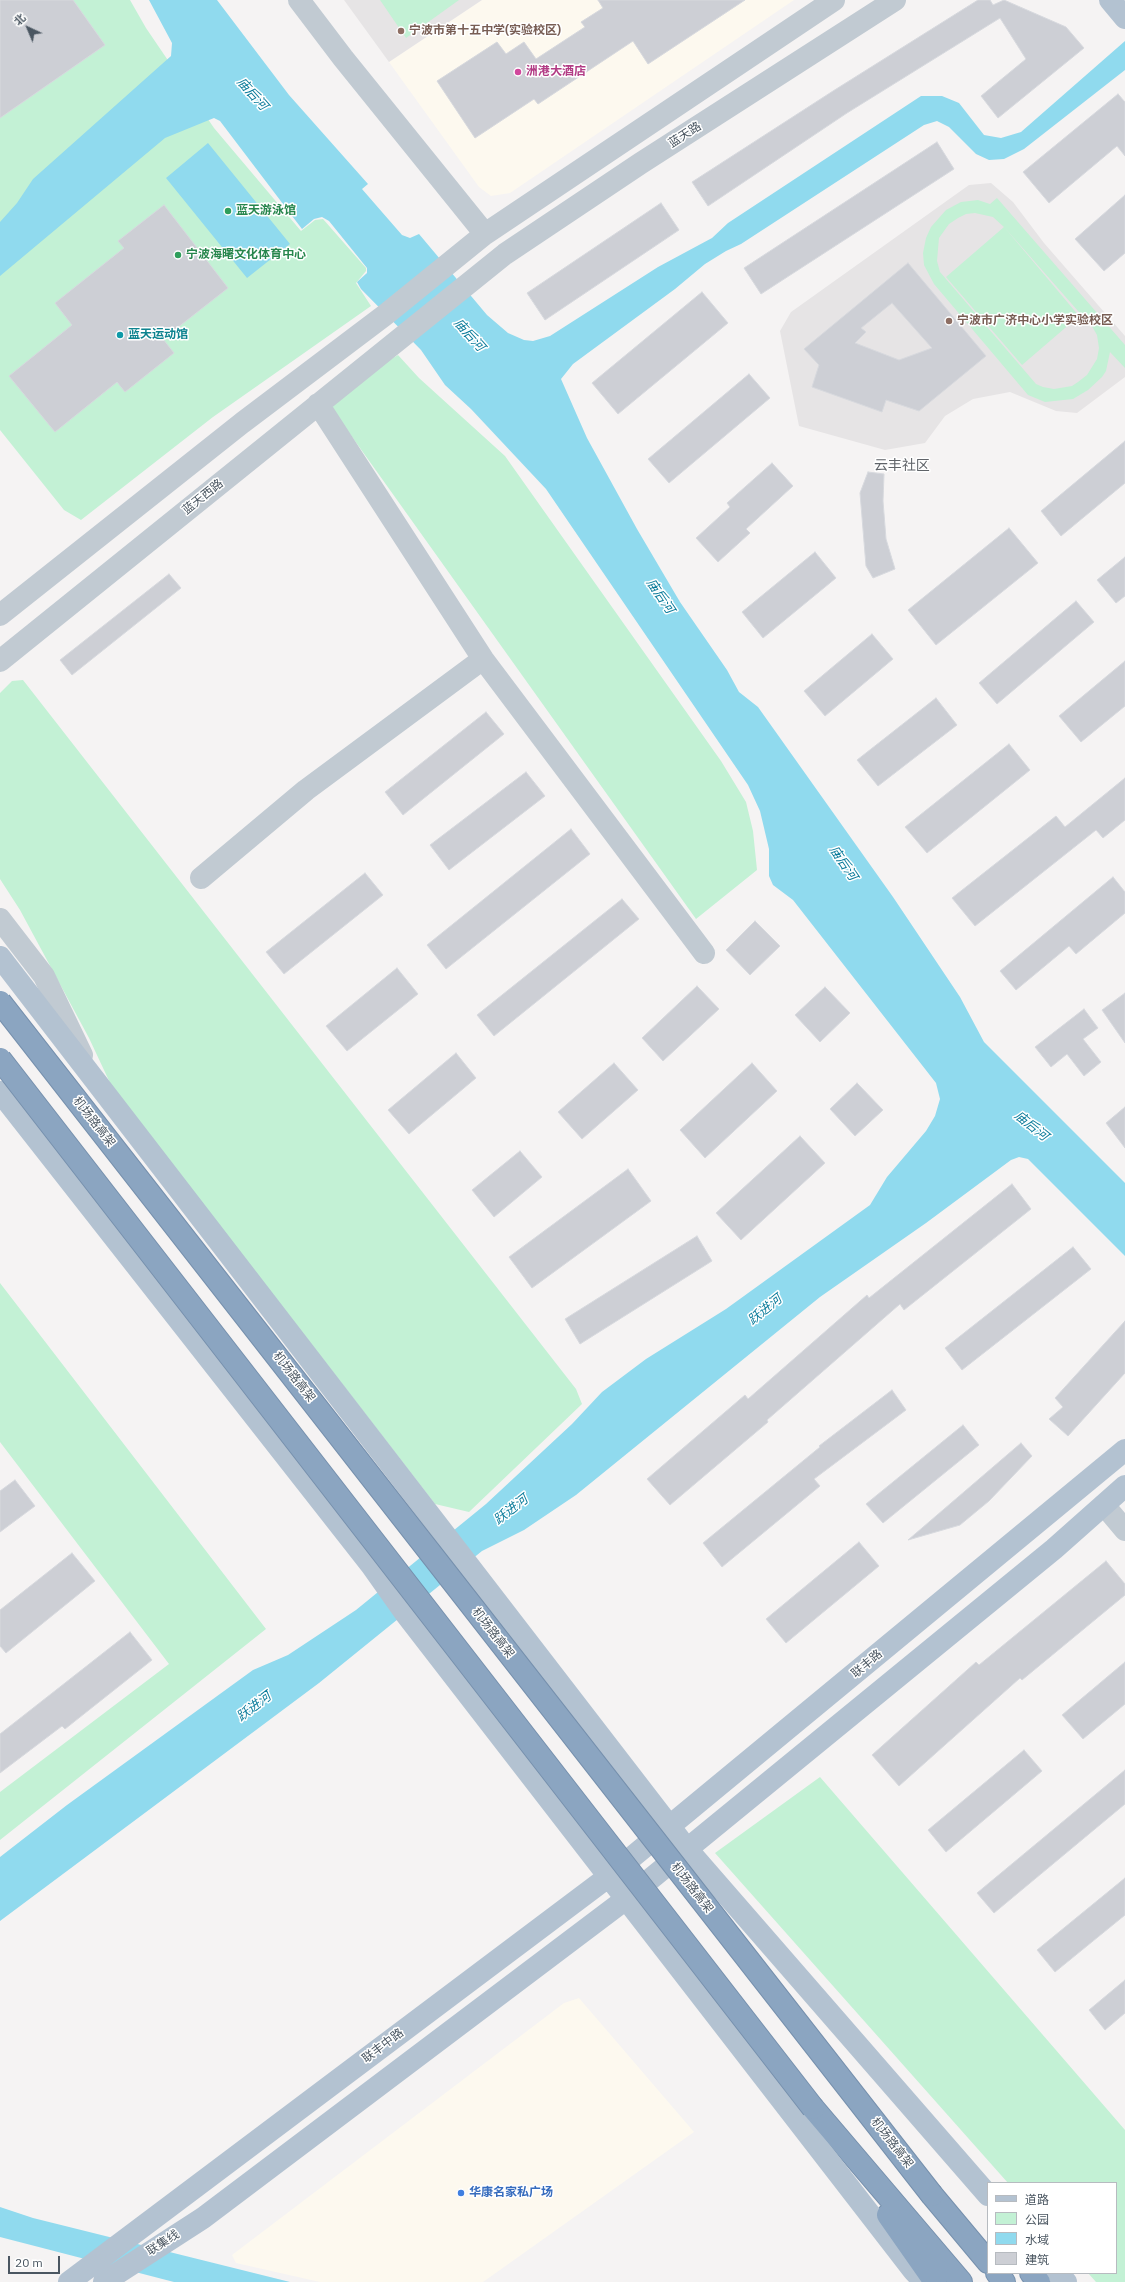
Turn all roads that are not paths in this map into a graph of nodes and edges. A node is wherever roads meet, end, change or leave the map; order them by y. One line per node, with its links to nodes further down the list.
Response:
1 (299, 0): 6 (street)
2 (834, 0): 6 (street)
3 (895, 0): 7 (street, 蓝天路)
4 (1111, 0): 5 (main road)
5 (1125, 18)
6 (485, 234): 9 (street)
7 (405, 334): 8 (street, 蓝天西路)
8 (318, 404): 10 (street); 11 (street, 蓝天西路)
9 (0, 615)
10 (483, 659): 12 (street); 14 (street)
11 (0, 661)
12 (202, 878)
13 (0, 919): 18 (street)
14 (704, 953)
15 (0, 957): 18 (main road)
16 (0, 1002): 30 (highway, 机场路高架, bridge)
17 (0, 1059): 28 (highway, bridge)
18 (94, 1082): 24 (main road)
19 (0, 1092): 26 (main road)
20 (1125, 1450): 24 (main road, 联丰路)
21 (1125, 1486): 22 (main road)
22 (1104, 1505): 23 (street); 25 (main road)
23 (1125, 1530)
24 (670, 1827): 25 (main road); 26 (main road, 联丰路)
25 (687, 1849): 27 (main road); 29 (main road)
26 (608, 1877): 27 (main road); 31 (main road, 联丰中路)
27 (626, 1899): 38 (main road, 联集线); 39 (main road)
28 (814, 2108): 40 (highway); 41 (highway)
29 (987, 2194)
30 (932, 2195): 32 (highway); 33 (highway, 机场路高架)
31 (158, 2215): 37 (main road, 联集线)
32 (987, 2236)
33 (987, 2261)
34 (998, 2274): 42 (highway)
35 (1032, 2274): 43 (highway)
36 (1058, 2274): 44 (main road)
37 (75, 2277)
38 (104, 2282)
39 (924, 2282)
40 (934, 2282)
41 (961, 2282)
42 (1004, 2282)
43 (1040, 2282)
44 (1066, 2282)

